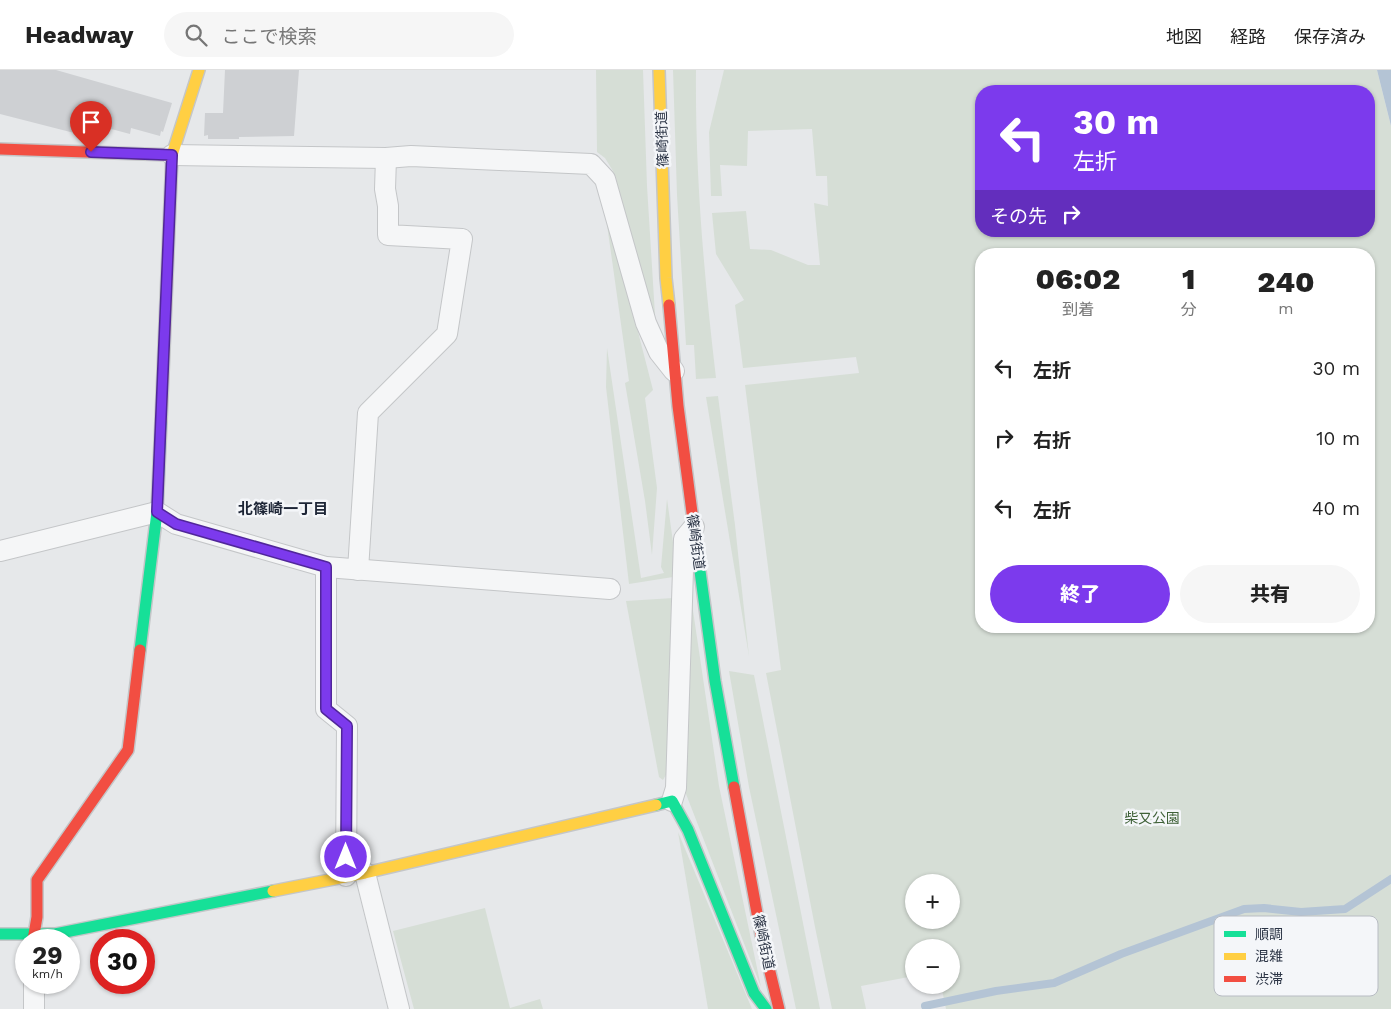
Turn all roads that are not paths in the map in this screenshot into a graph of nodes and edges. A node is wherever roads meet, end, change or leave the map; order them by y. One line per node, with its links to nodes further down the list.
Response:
1 (199, 70): 4 (street)
2 (659, 70): 6 (street, 篠崎街道)
3 (0, 149): 4 (street)
4 (172, 155): 5 (street); 7 (street)
5 (386, 158): 6 (street); 11 (street)
6 (674, 371): 8 (street, 篠崎街道)
7 (157, 512): 9 (street); 10 (street); 15 (street)
8 (694, 527): 13 (street); 23 (street, 篠崎街道)
9 (0, 551)
10 (326, 567): 11 (street); 14 (street)
11 (358, 570): 12 (street)
12 (610, 589)
13 (672, 801): 14 (street); 22 (street)
14 (356, 874): 16 (street); 21 (street)
15 (35, 929)
16 (80, 929)
17 (0, 934): 18 (street)
18 (15, 935)
19 (34, 994): 20 (street)
20 (34, 1009)
21 (399, 1009)
22 (766, 1009)
23 (779, 1009)

